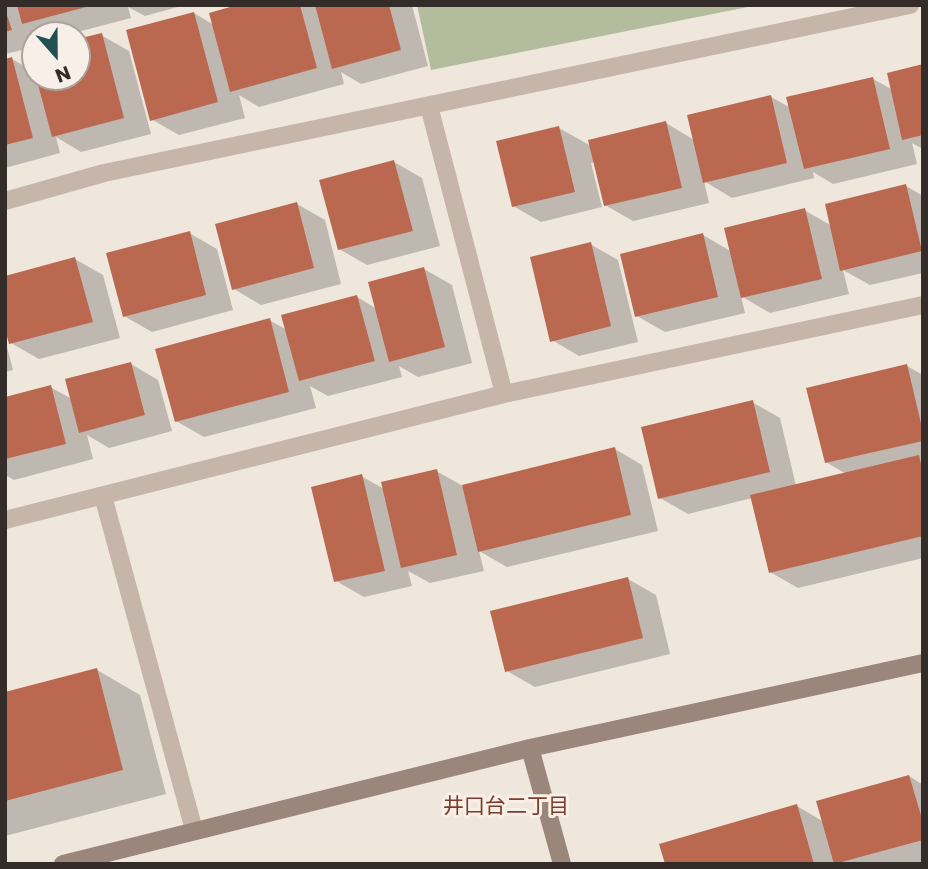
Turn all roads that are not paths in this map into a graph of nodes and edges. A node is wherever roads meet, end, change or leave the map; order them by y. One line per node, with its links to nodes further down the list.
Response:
1 (910, 5): 2 (street)
2 (429, 106): 3 (street); 5 (street)
3 (5, 201)
4 (923, 305): 5 (street)
5 (504, 394): 6 (street)
6 (103, 496): 7 (street); 10 (street)
7 (5, 520)
8 (923, 663): 9 (street)
9 (530, 748): 10 (street); 12 (street)
10 (194, 830): 11 (street)
11 (63, 864)
12 (562, 864)

